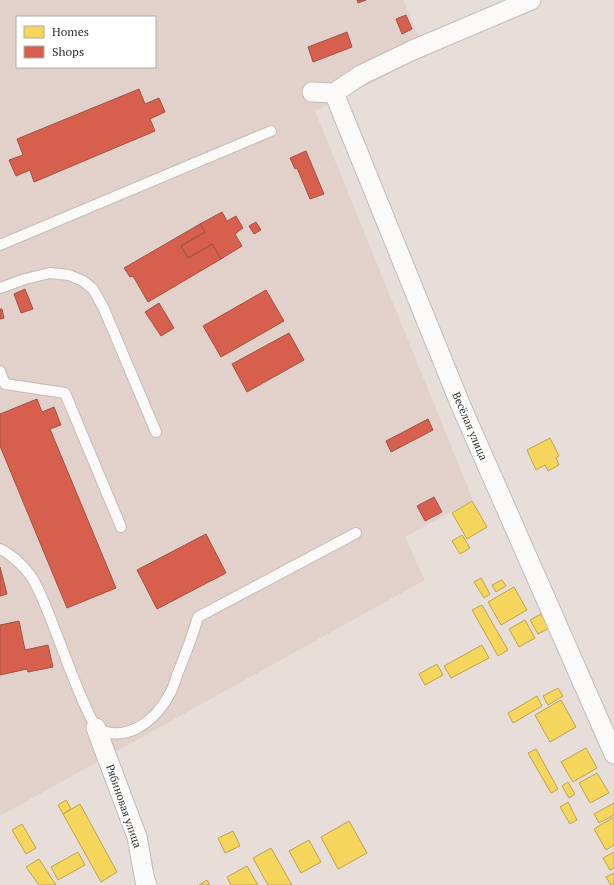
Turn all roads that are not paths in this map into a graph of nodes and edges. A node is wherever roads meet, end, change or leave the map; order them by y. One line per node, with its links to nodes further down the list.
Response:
1 (531, 0): 3 (street)
2 (312, 92): 3 (street)
3 (334, 93): 13 (street, Весёлая улица)
4 (271, 131): 5 (lane)
5 (0, 245)
6 (0, 288): 8 (lane)
7 (0, 371): 9 (lane)
8 (156, 432)
9 (121, 527)
10 (356, 533): 12 (lane)
11 (0, 549): 12 (lane)
12 (96, 728): 14 (street, Рябиновая улица)
13 (614, 754)
14 (147, 885)

